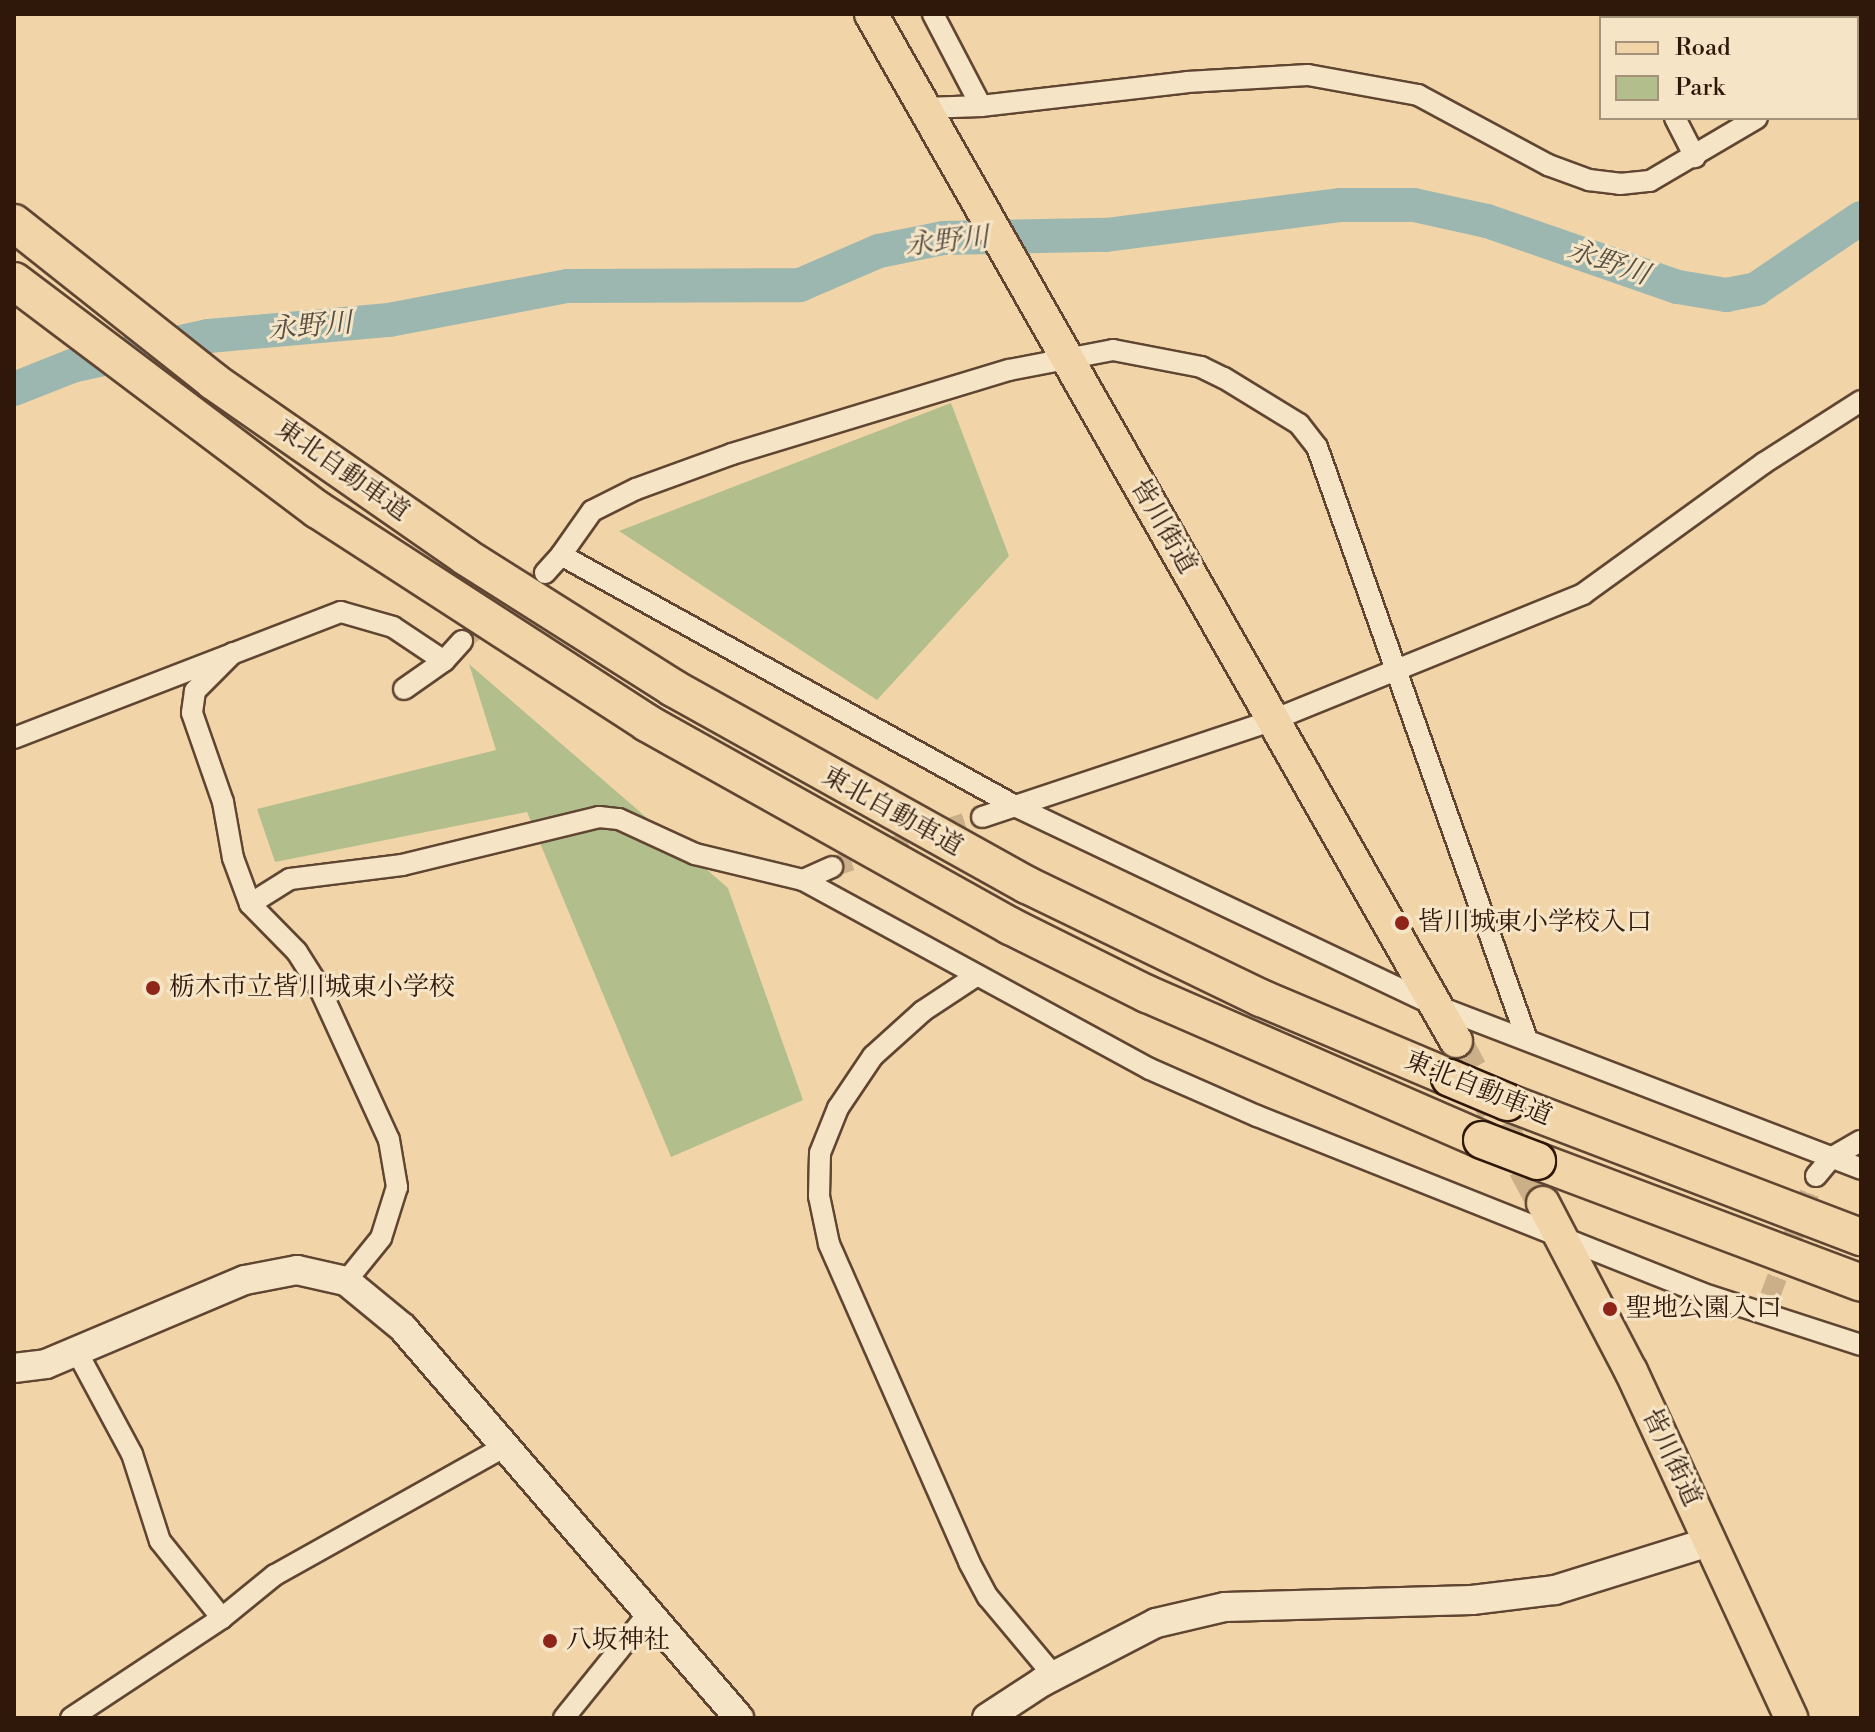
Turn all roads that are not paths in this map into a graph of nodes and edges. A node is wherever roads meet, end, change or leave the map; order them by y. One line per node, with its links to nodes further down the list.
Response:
1 (871, 14): 4 (main road, 皆川街道)
2 (933, 14): 3 (street)
3 (981, 106): 4 (street); 7 (street)
4 (929, 116): 10 (main road, 皆川街道)
5 (1676, 120): 7 (street)
6 (1754, 120): 7 (street)
7 (1695, 157)
8 (14, 223): 36 (highway, 東北自動車道, bridge)
9 (14, 281): 38 (highway, 東北自動車道, bridge)
10 (1064, 354): 12 (street); 17 (street); 19 (main road, 皆川街道)
11 (1861, 401): 17 (street)
12 (561, 555): 13 (street); 21 (street)
13 (545, 573)
14 (462, 641): 16 (street)
15 (233, 653): 16 (street); 20 (street); 25 (street)
16 (444, 661): 18 (street)
17 (1395, 671): 19 (street); 28 (street)
18 (404, 689)
19 (1273, 720): 21 (street); 27 (main road, 皆川街道)
20 (14, 738)
21 (1017, 807): 22 (street); 27 (street)
22 (982, 817)
23 (832, 867): 24 (street)
24 (803, 880): 25 (street); 26 (street)
25 (250, 904): 37 (street)
26 (976, 976): 35 (street); 46 (street)
27 (1437, 1006): 28 (street); 29 (main road, 皆川街道)
28 (1526, 1037): 31 (street)
29 (1456, 1041)
30 (1861, 1141): 31 (street)
31 (1831, 1158): 32 (street); 33 (street)
32 (1861, 1169)
33 (1816, 1176)
34 (1543, 1203): 35 (main road, 皆川街道)
35 (1560, 1235): 39 (street); 43 (main road, 皆川街道)
36 (1861, 1237)
37 (346, 1281): 40 (street); 42 (street)
38 (1861, 1283)
39 (1861, 1345)
40 (76, 1350): 41 (street); 45 (street)
41 (14, 1368)
42 (506, 1446): 44 (street); 45 (street)
43 (1709, 1542): 46 (street); 51 (main road, 皆川街道)
44 (647, 1615): 48 (street); 49 (street)
45 (222, 1618): 47 (street)
46 (1054, 1676): 50 (street)
47 (71, 1718)
48 (564, 1718)
49 (739, 1718)
50 (987, 1718)
51 (1791, 1718)

